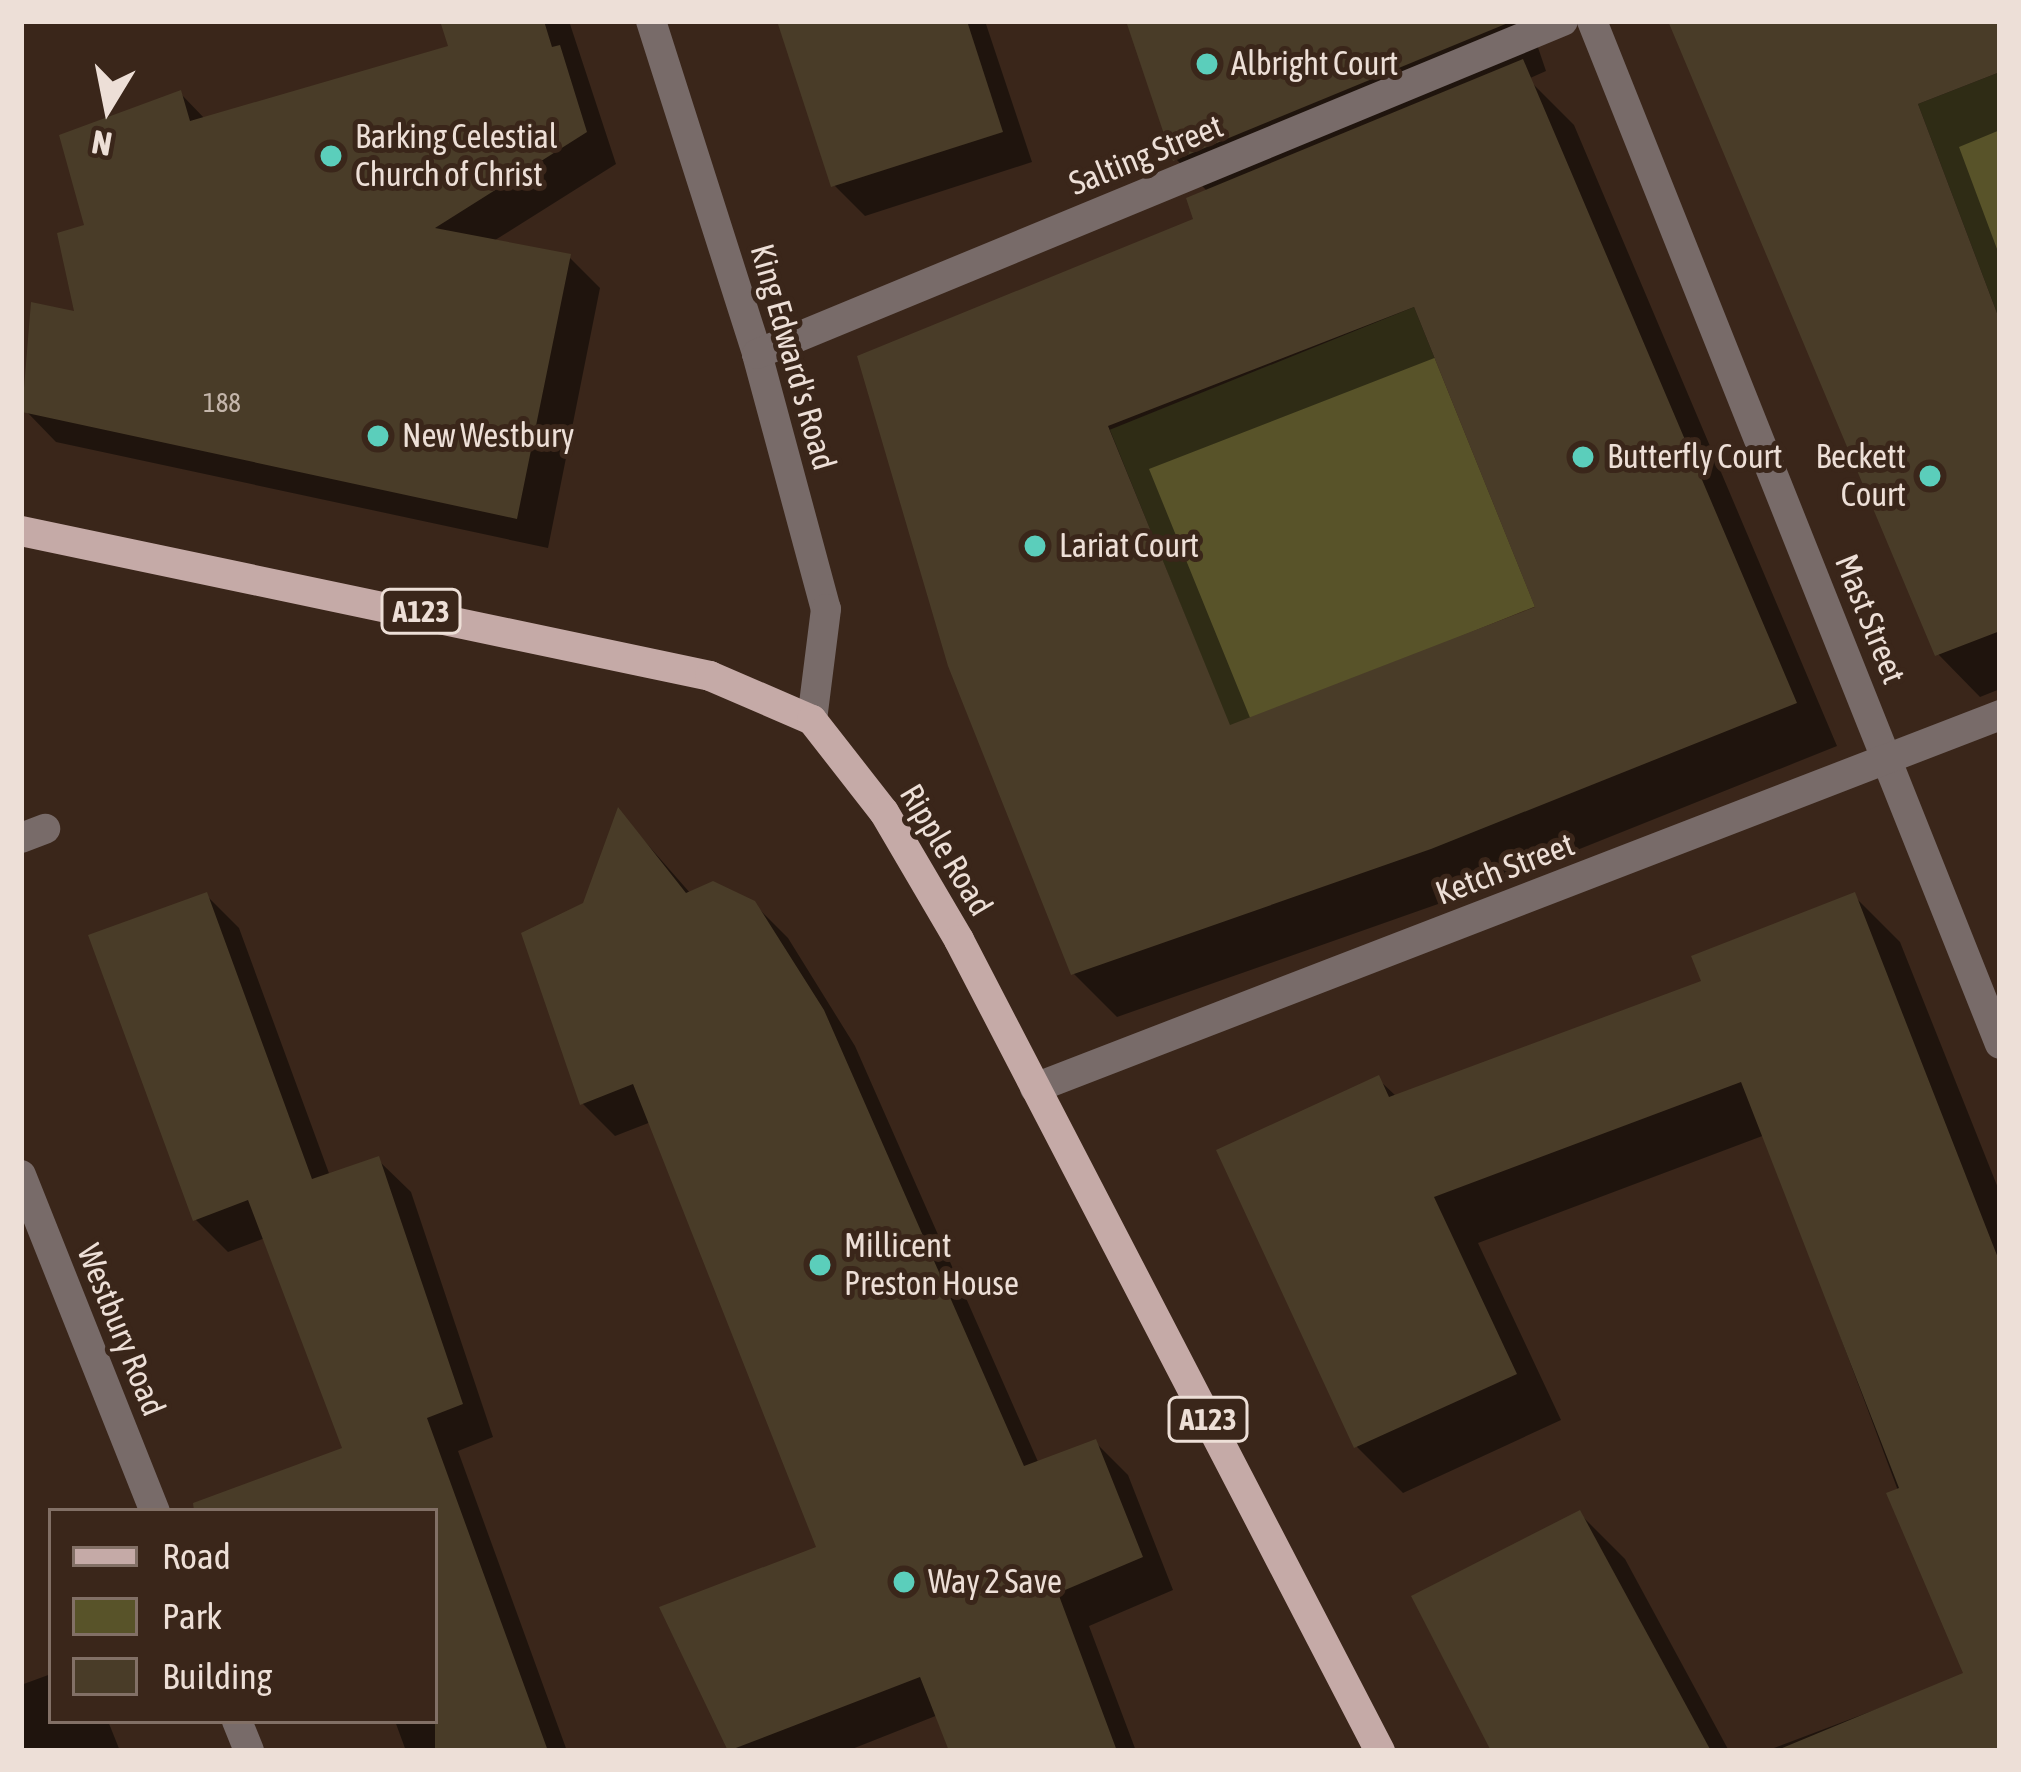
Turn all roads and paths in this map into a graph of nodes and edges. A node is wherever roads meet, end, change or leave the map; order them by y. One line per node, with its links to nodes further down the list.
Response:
1 (651, 21): 4 (street, King Edward's Road)
2 (1563, 21): 4 (street, Salting Street)
3 (1592, 21): 8 (street, Mast Street)
4 (758, 354): 7 (street, King Edward's Road)
5 (21, 531): 7 (main road, Ripple Road / A123)
6 (2000, 715): 8 (street, Ketch Street)
7 (812, 720): 10 (main road, Ripple Road / A123)
8 (1886, 760): 9 (street, Mast Street); 10 (street, Ketch Street)
9 (2000, 1044)
10 (1035, 1088): 13 (main road, Ripple Road / A123)
11 (21, 1175): 12 (street, Westbury Road)
12 (154, 1508)
13 (1380, 1751)

